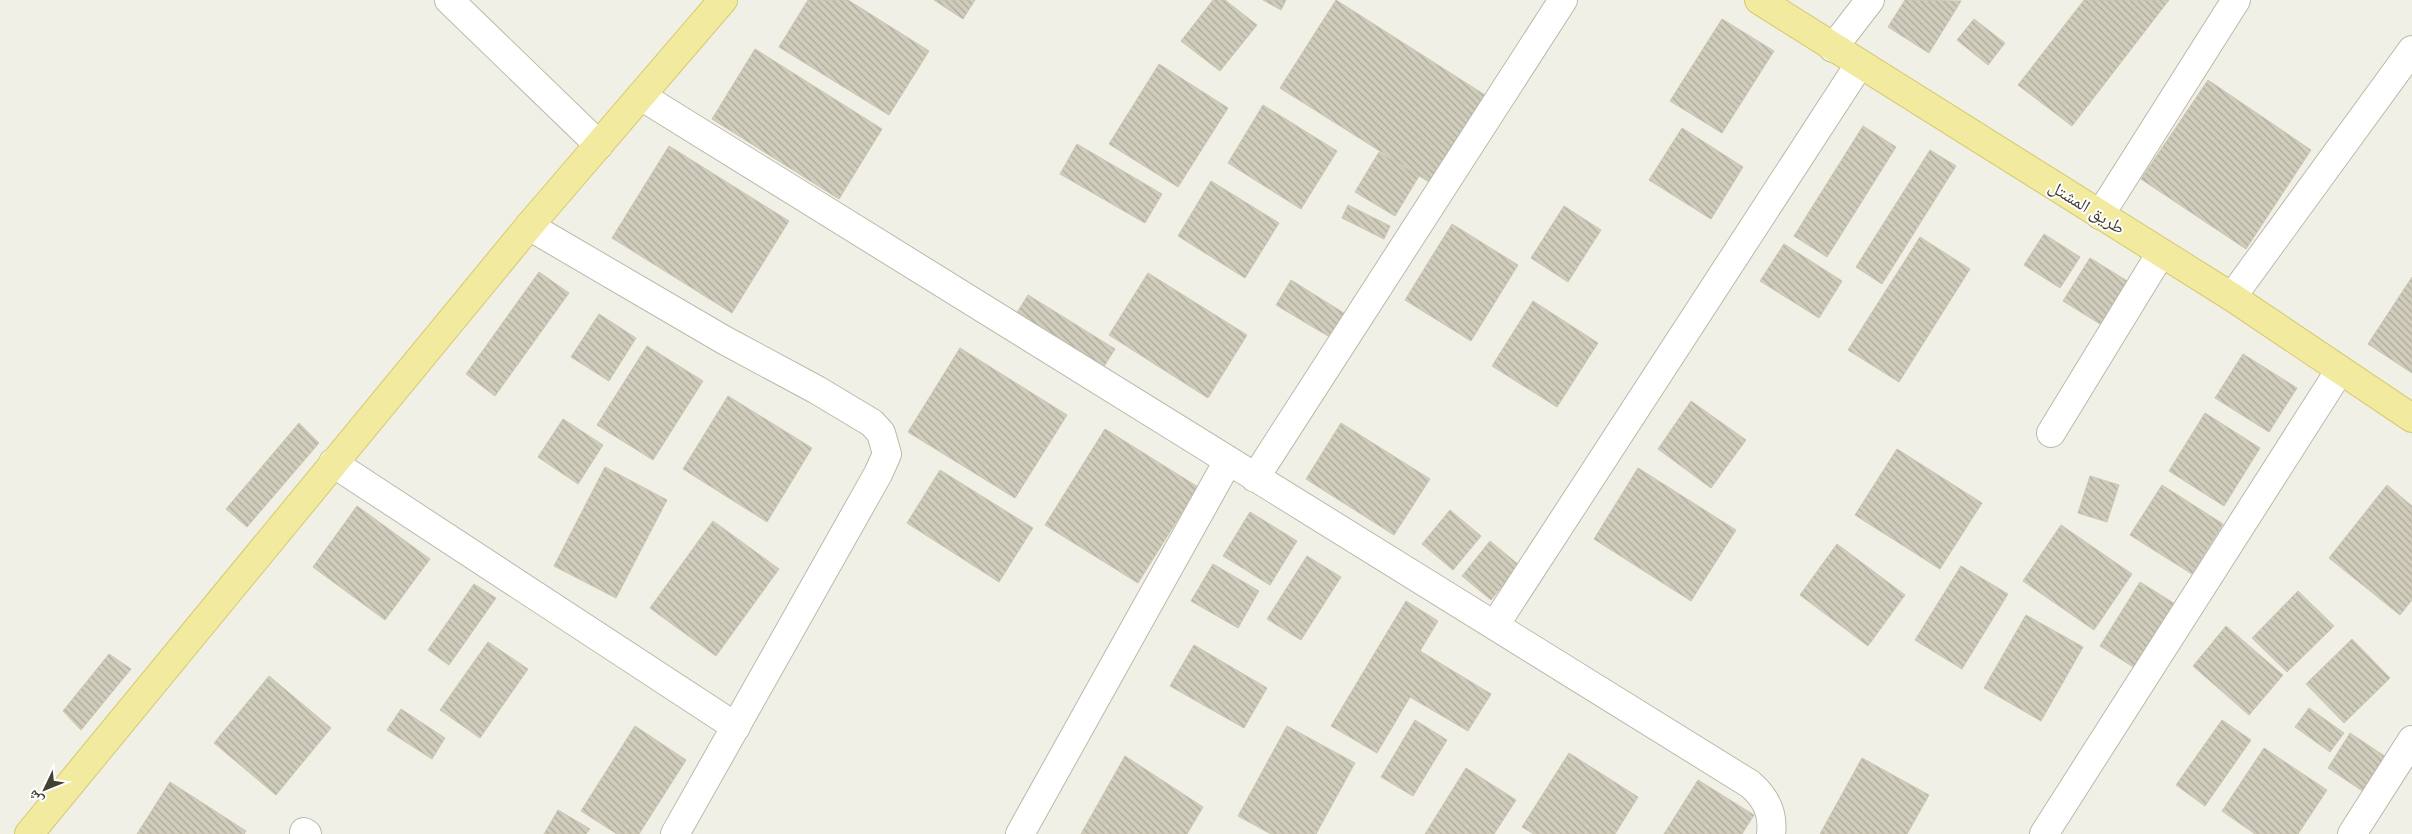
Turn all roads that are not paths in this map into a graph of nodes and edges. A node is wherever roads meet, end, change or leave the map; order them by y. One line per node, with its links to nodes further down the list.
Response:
1 (450, 0): 11 (street)
2 (723, 0): 10 (main road)
3 (1563, 0): 21 (street)
4 (1760, 0): 7 (main road, طريق المشتل)
5 (1870, 0): 7 (street)
6 (2236, 0): 12 (street)
7 (1833, 48): 9 (main road, طريق المشتل)
8 (2412, 50): 15 (street)
9 (1859, 64): 12 (main road, طريق المشتل); 22 (street)
10 (640, 96): 11 (main road); 19 (street)
11 (600, 145): 13 (main road)
12 (2100, 215): 14 (main road, طريق المشتل)
13 (529, 226): 20 (main road); 23 (street)
14 (2161, 253): 15 (main road, طريق المشتل); 18 (street)
15 (2232, 297): 16 (main road, طريق المشتل)
16 (2340, 370): 17 (main road, طريق المشتل); 29 (street)
17 (2412, 418)
18 (2051, 433)
19 (1228, 461): 21 (street); 27 (street)
20 (333, 464): 23 (street); 25 (main road)
21 (1255, 478): 22 (street)
22 (1495, 625): 28 (street)
23 (736, 727): 26 (street)
24 (2412, 740): 30 (street)
25 (29, 834)
26 (675, 834)
27 (1020, 834)
28 (1770, 834)
29 (2044, 834)
30 (2352, 834)

